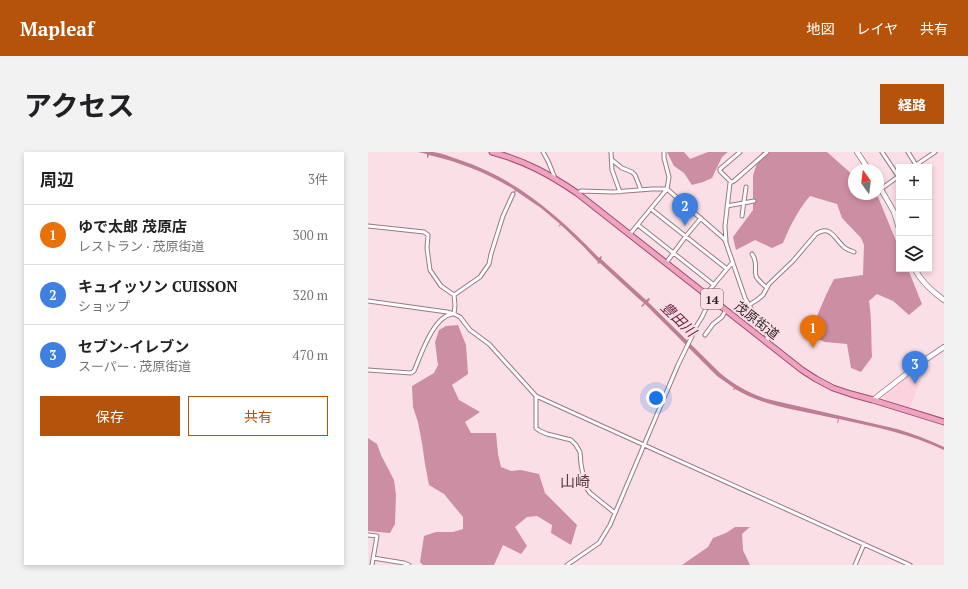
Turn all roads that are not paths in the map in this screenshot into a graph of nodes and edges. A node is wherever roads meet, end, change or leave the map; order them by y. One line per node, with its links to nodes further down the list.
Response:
1 (492, 152): 16 (main road, 茂原街道 / 14)
2 (543, 152): 16 (street)
3 (611, 152): 11 (street)
4 (664, 152): 21 (street)
5 (740, 152): 18 (street)
6 (767, 152): 18 (street)
7 (857, 152): 12 (street)
8 (882, 152): 15 (street)
9 (908, 152): 13 (street)
10 (936, 152): 14 (street)
11 (612, 160): 22 (street); 23 (street)
12 (865, 164)
13 (913, 164)
14 (917, 164)
15 (896, 172)
16 (555, 178): 24 (main road, 茂原街道 / 14)
17 (896, 178): 19 (street)
18 (731, 182): 29 (street)
19 (884, 184)
20 (746, 188): 28 (street)
21 (667, 189): 22 (street); 30 (street); 32 (street)
22 (641, 190): 23 (street)
23 (620, 192): 24 (street)
24 (577, 193): 36 (main road, 茂原街道 / 14)
25 (884, 193): 33 (street)
26 (512, 194): 48 (street)
27 (754, 201): 28 (street)
28 (744, 203): 29 (street); 31 (street)
29 (727, 206): 38 (street)
30 (651, 209): 34 (street); 37 (street)
31 (742, 216)
32 (701, 218): 37 (street); 38 (street)
33 (896, 218)
34 (638, 225): 36 (street); 39 (street)
35 (368, 226): 48 (street)
36 (630, 235): 42 (main road, 茂原街道 / 14)
37 (686, 236): 39 (street); 44 (street)
38 (726, 244): 43 (street)
39 (674, 252): 42 (street); 46 (street)
40 (854, 252): 47 (street)
41 (752, 254): 47 (street)
42 (666, 262): 49 (main road, 茂原街道 / 14)
43 (732, 263): 44 (street); 52 (street)
44 (727, 269): 46 (street)
45 (917, 272): 50 (street)
46 (714, 285): 49 (street)
47 (767, 288): 52 (street)
48 (454, 296): 54 (street)
49 (708, 296): 53 (main road, 茂原街道 / 14); 62 (street)
50 (944, 300)
51 (368, 301): 54 (street)
52 (749, 305): 56 (street)
53 (726, 310): 55 (street); 56 (main road, 茂原街道 / 14)
54 (454, 314): 58 (street); 59 (street)
55 (705, 335)
56 (768, 343): 60 (main road, 茂原街道 / 14)
57 (944, 347): 60 (street)
58 (368, 370)
59 (536, 396): 62 (street); 63 (street)
60 (873, 400): 61 (main road, 茂原街道 / 14)
61 (944, 422)
62 (644, 445): 63 (street); 65 (street)
63 (615, 513): 69 (street)
64 (368, 535): 66 (street)
65 (864, 544): 70 (street); 71 (street)
66 (373, 558): 67 (street); 68 (street)
67 (372, 565)
68 (410, 565)
69 (567, 565)
70 (855, 565)
71 (910, 565)

